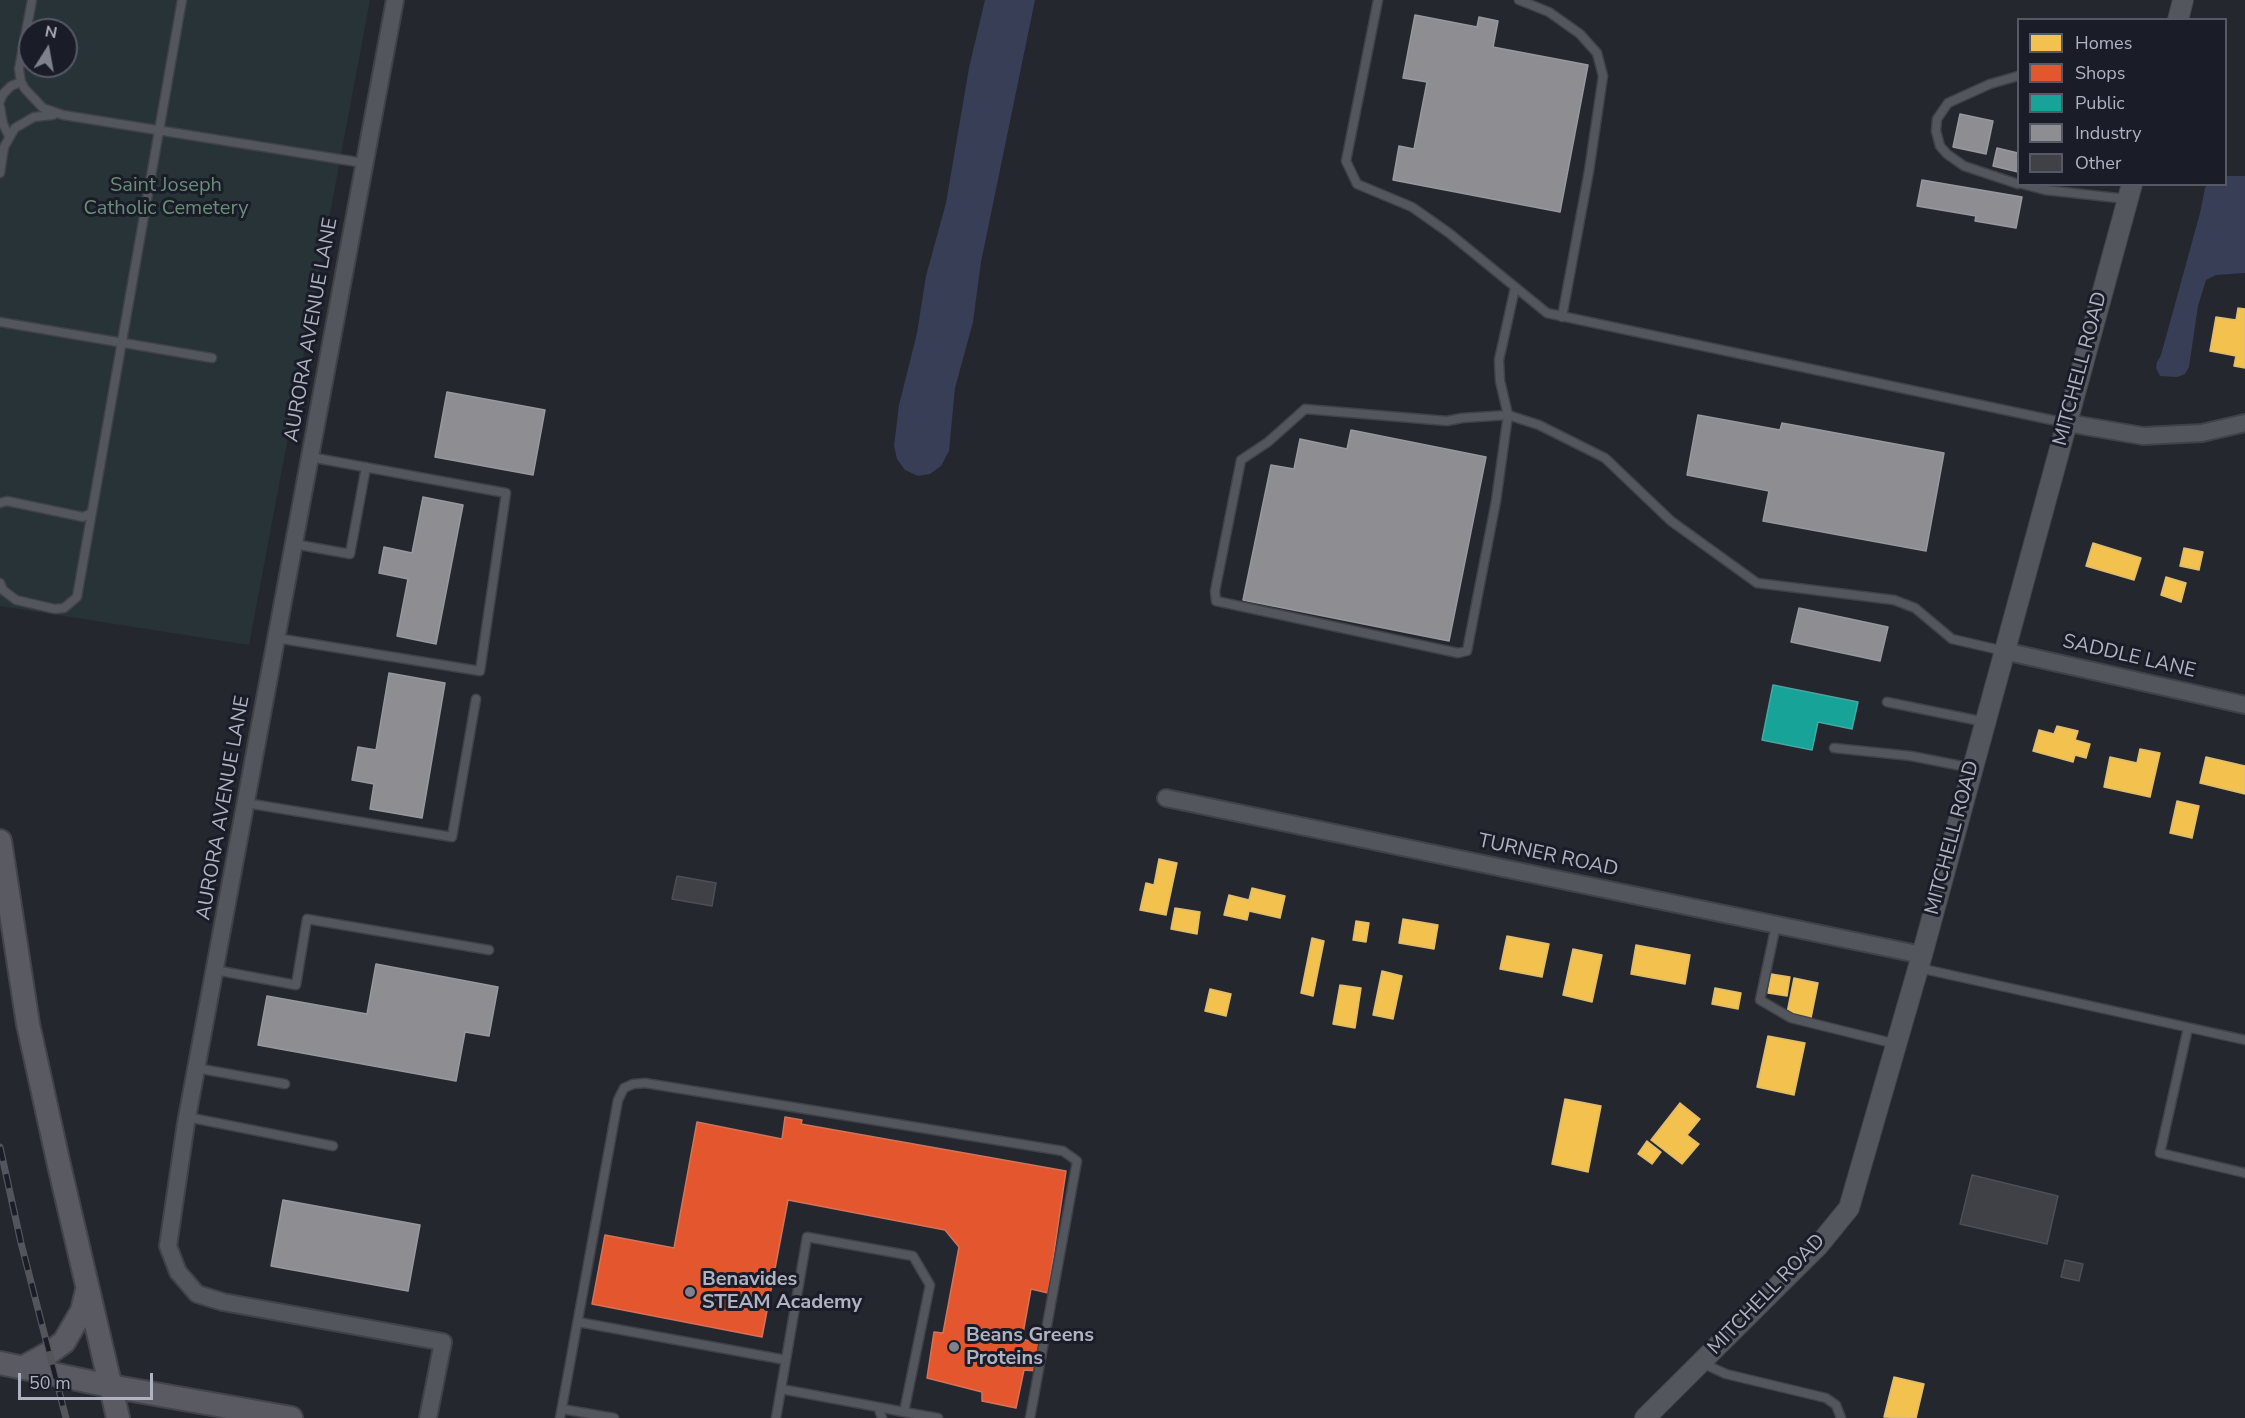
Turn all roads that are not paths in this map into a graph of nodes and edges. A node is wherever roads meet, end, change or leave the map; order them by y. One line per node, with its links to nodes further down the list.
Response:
1 (32, 0): 9 (lane)
2 (182, 0): 13 (lane)
3 (395, 0): 15 (street, AURORA AVENUE LANE)
4 (1378, 0): 20 (lane)
5 (1519, 0): 21 (lane)
6 (2183, 0): 7 (street)
7 (2178, 18)
8 (2017, 77): 17 (lane)
9 (21, 82): 10 (lane); 12 (lane)
10 (0, 101)
11 (0, 107): 14 (lane)
12 (63, 115): 13 (lane); 14 (lane)
13 (157, 130): 15 (lane); 23 (lane)
14 (9, 136): 16 (lane)
15 (364, 163): 28 (street, AURORA AVENUE LANE)
16 (0, 173)
17 (2017, 183)
18 (2028, 186): 19 (lane)
19 (2130, 192): 26 (street, MITCHELL ROAD)
20 (1515, 288): 21 (lane); 25 (lane)
21 (1562, 316): 26 (lane)
22 (0, 322): 23 (lane)
23 (120, 343): 24 (lane); 31 (lane)
24 (212, 358)
25 (1508, 415): 25 (lane); 35 (lane)
26 (2067, 423): 27 (street); 35 (street, MITCHELL ROAD)
27 (2245, 423)
28 (310, 457): 29 (lane); 32 (street, AURORA AVENUE LANE)
29 (366, 467): 32 (lane); 34 (lane)
30 (0, 503): 31 (lane)
31 (90, 514): 33 (lane)
32 (294, 544): 34 (street, AURORA AVENUE LANE)
33 (0, 583)
34 (276, 638): 43 (street, AURORA AVENUE LANE)
35 (2004, 651): 38 (street, SADDLE LANE); 39 (street, MITCHELL ROAD)
36 (476, 699): 43 (lane)
37 (1887, 702): 39 (lane)
38 (2245, 705)
39 (1984, 722): 41 (street, MITCHELL ROAD)
40 (1834, 748): 41 (lane)
41 (1972, 768): 47 (street, MITCHELL ROAD)
42 (1166, 798): 45 (street, TURNER ROAD)
43 (246, 803): 48 (street, AURORA AVENUE LANE)
44 (0, 841): 57 (main road)
45 (1776, 925): 47 (street, TURNER ROAD); 51 (lane)
46 (489, 950): 48 (lane)
47 (1920, 962): 49 (lane); 51 (street, MITCHELL ROAD)
48 (215, 970): 52 (street, AURORA AVENUE LANE)
49 (2188, 1028): 50 (lane); 56 (lane)
50 (2245, 1040)
51 (1896, 1044): 60 (street, MITCHELL ROAD)
52 (196, 1068): 53 (lane); 54 (street, AURORA AVENUE LANE)
53 (285, 1084)
54 (187, 1117): 55 (lane); 69 (street, AURORA AVENUE LANE)
55 (333, 1146)
56 (2245, 1173)
57 (87, 1289): 61 (main road); 62 (main road)
58 (578, 1322): 59 (lane); 66 (lane); 74 (lane)
59 (786, 1360): 63 (lane); 65 (lane)
60 (1701, 1362): 75 (street, MITCHELL ROAD); 76 (lane)
61 (11, 1366): 62 (main road)
62 (110, 1386): 67 (main road); 68 (main road)
63 (781, 1389): 64 (lane); 71 (lane)
64 (879, 1407): 65 (lane); 72 (lane)
65 (904, 1412): 73 (lane)
66 (561, 1414): 70 (lane)
67 (118, 1418)
68 (291, 1418)
69 (428, 1418)
70 (614, 1418)
71 (776, 1418)
72 (882, 1418)
73 (938, 1418)
74 (1030, 1418)
75 (1645, 1418)
76 (1841, 1418)

